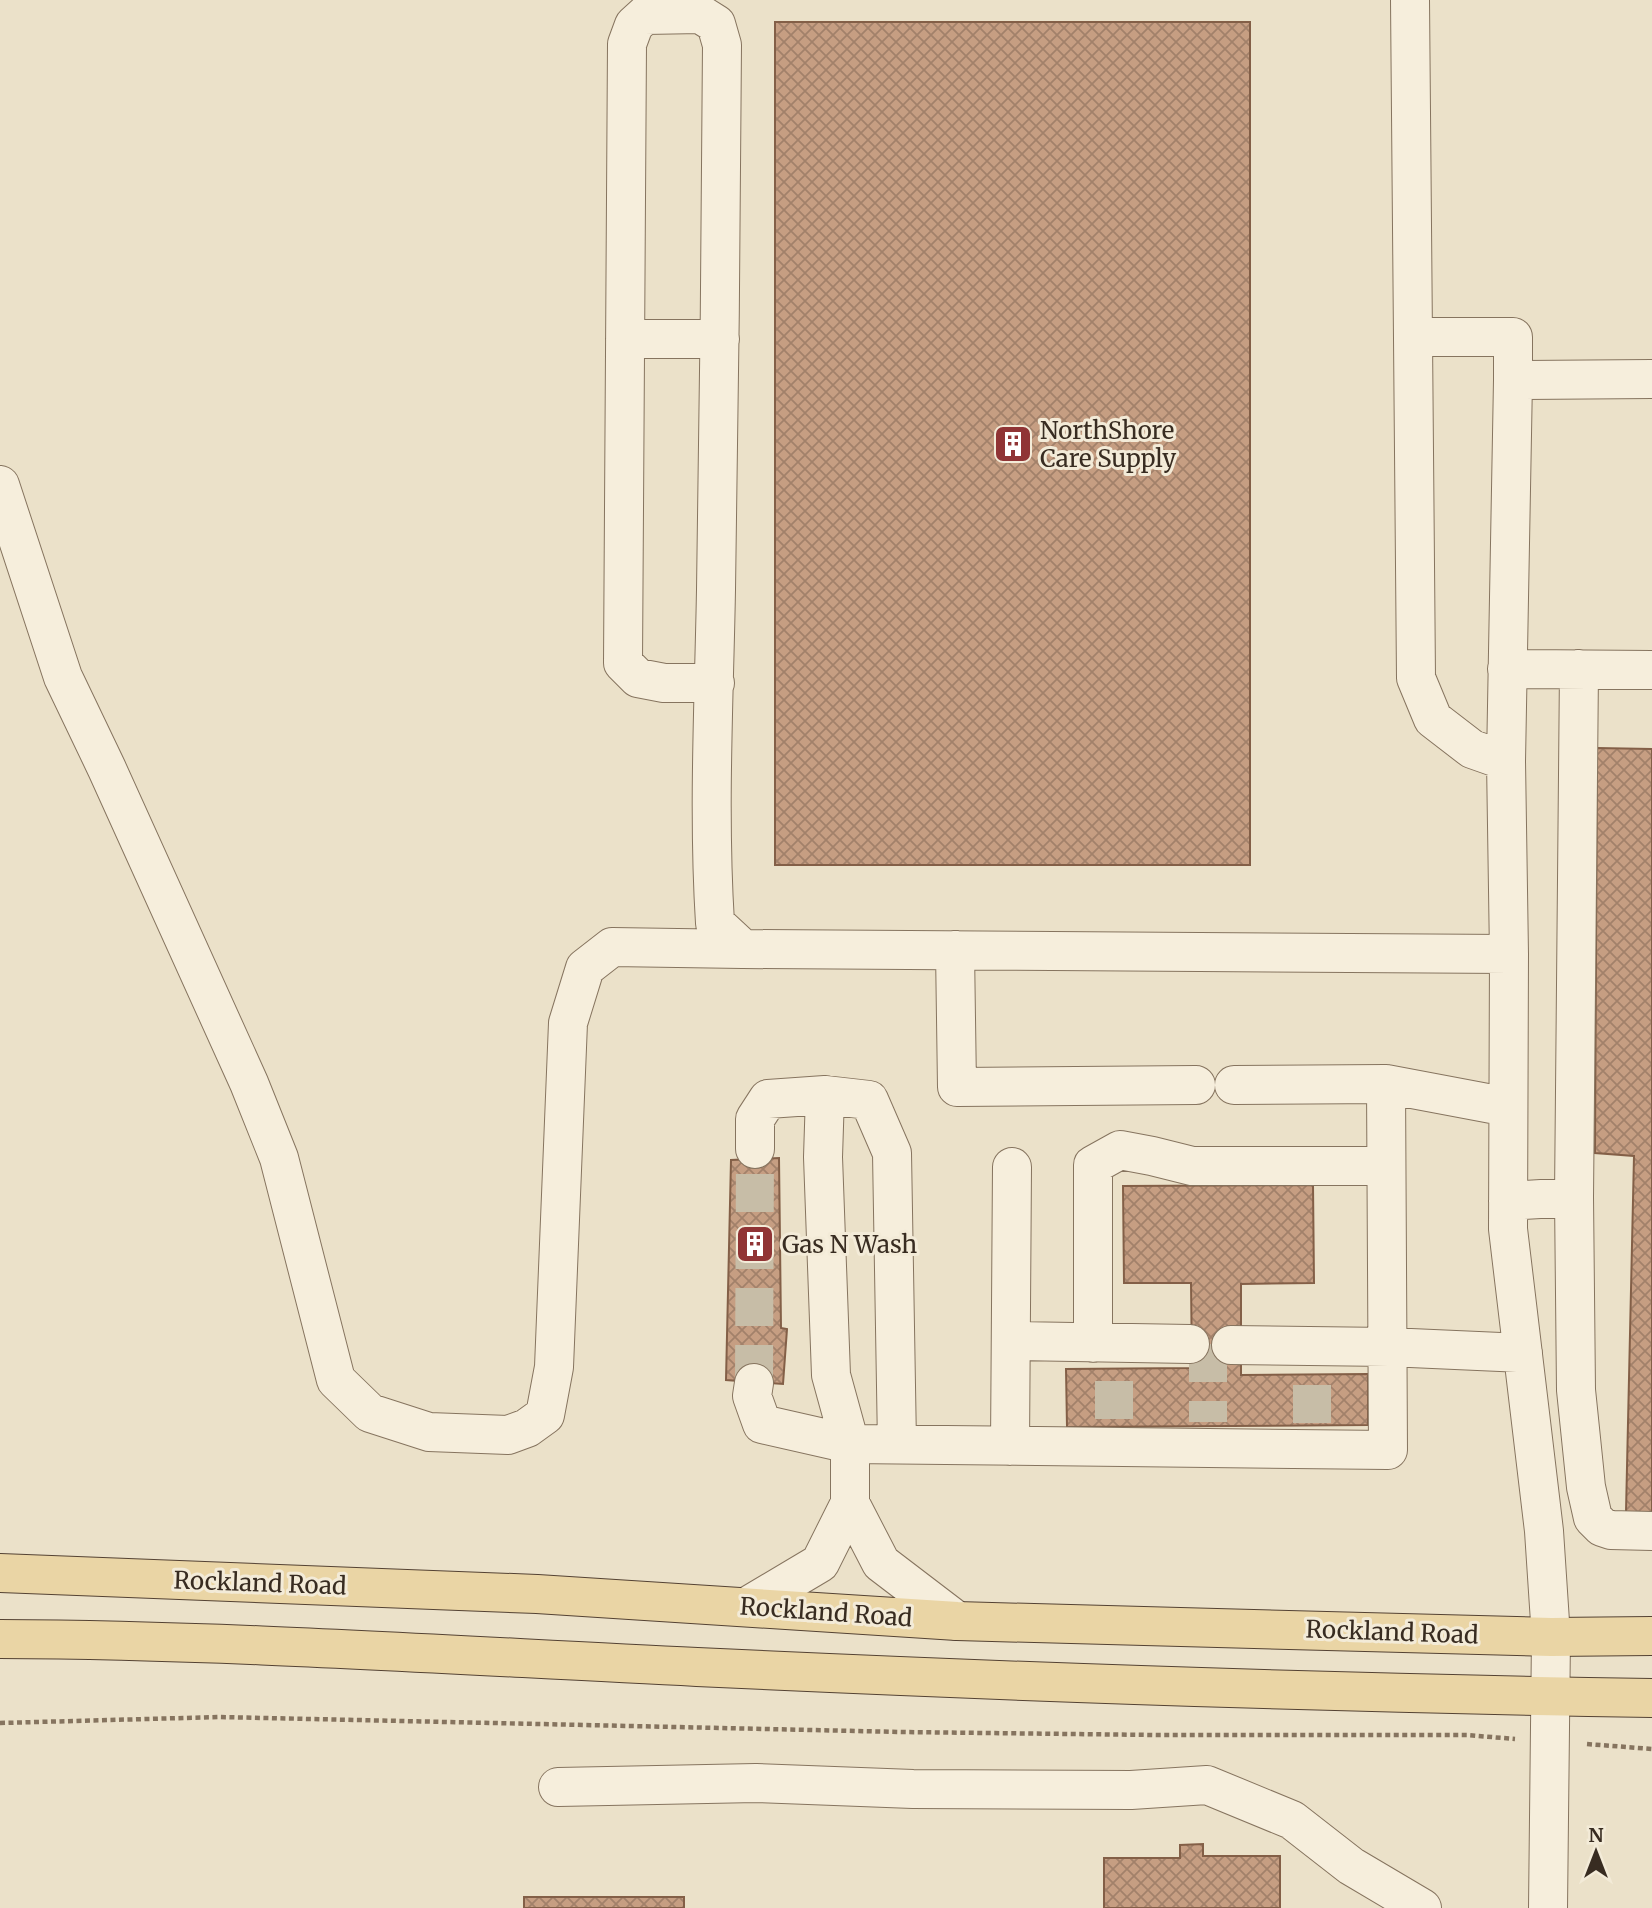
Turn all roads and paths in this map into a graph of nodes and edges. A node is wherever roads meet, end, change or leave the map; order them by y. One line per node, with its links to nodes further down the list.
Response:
1 (1410, 0): 2 (street)
2 (1414, 337): 6 (street); 12 (street)
3 (625, 339): 4 (street); 4 (street); 11 (street)
4 (720, 339): 11 (street)
5 (1652, 379): 6 (street)
6 (1513, 380): 8 (street)
7 (0, 485): 13 (street)
8 (1507, 669): 9 (street); 12 (street)
9 (1579, 669): 10 (street); 24 (street)
10 (1652, 670)
11 (715, 683): 13 (street)
12 (1506, 761): 15 (street)
13 (743, 949): 14 (street)
14 (955, 950): 15 (street); 17 (street)
15 (1509, 954): 20 (street)
16 (1386, 1084): 18 (street); 20 (street); 22 (street)
17 (1196, 1085)
18 (1234, 1085)
19 (825, 1095): 21 (street); 33 (street); 34 (street)
20 (1508, 1107): 25 (street)
21 (755, 1149)
22 (1386, 1166): 29 (street); 30 (street)
23 (1013, 1167): 26 (street)
24 (1574, 1197): 25 (street); 37 (street)
25 (1508, 1201): 31 (street)
26 (1011, 1341): 30 (street); 35 (street)
27 (1191, 1344): 30 (street)
28 (1231, 1345): 29 (street)
29 (1388, 1347): 31 (street); 35 (street)
30 (1107, 1351)
31 (1523, 1353): 42 (street)
32 (754, 1383): 33 (street)
33 (850, 1444): 34 (street); 36 (street)
34 (897, 1444): 35 (street)
35 (1010, 1446)
36 (850, 1503): 39 (street); 40 (street)
37 (1652, 1531)
38 (0, 1573): 39 (main road, Rockland Road)
39 (746, 1607): 40 (main road, Rockland Road)
40 (957, 1621): 42 (main road, Rockland Road)
41 (1652, 1636): 42 (main road, Rockland Road)
42 (1551, 1637): 44 (street)
43 (0, 1639): 44 (main road)
44 (1549, 1696): 45 (main road); 52 (street)
45 (1652, 1698)
46 (0, 1723): 47 (path)
47 (1468, 1735)
48 (1601, 1745): 49 (path)
49 (1652, 1749)
50 (558, 1787): 51 (street)
51 (1422, 1908)
52 (1548, 1908)

